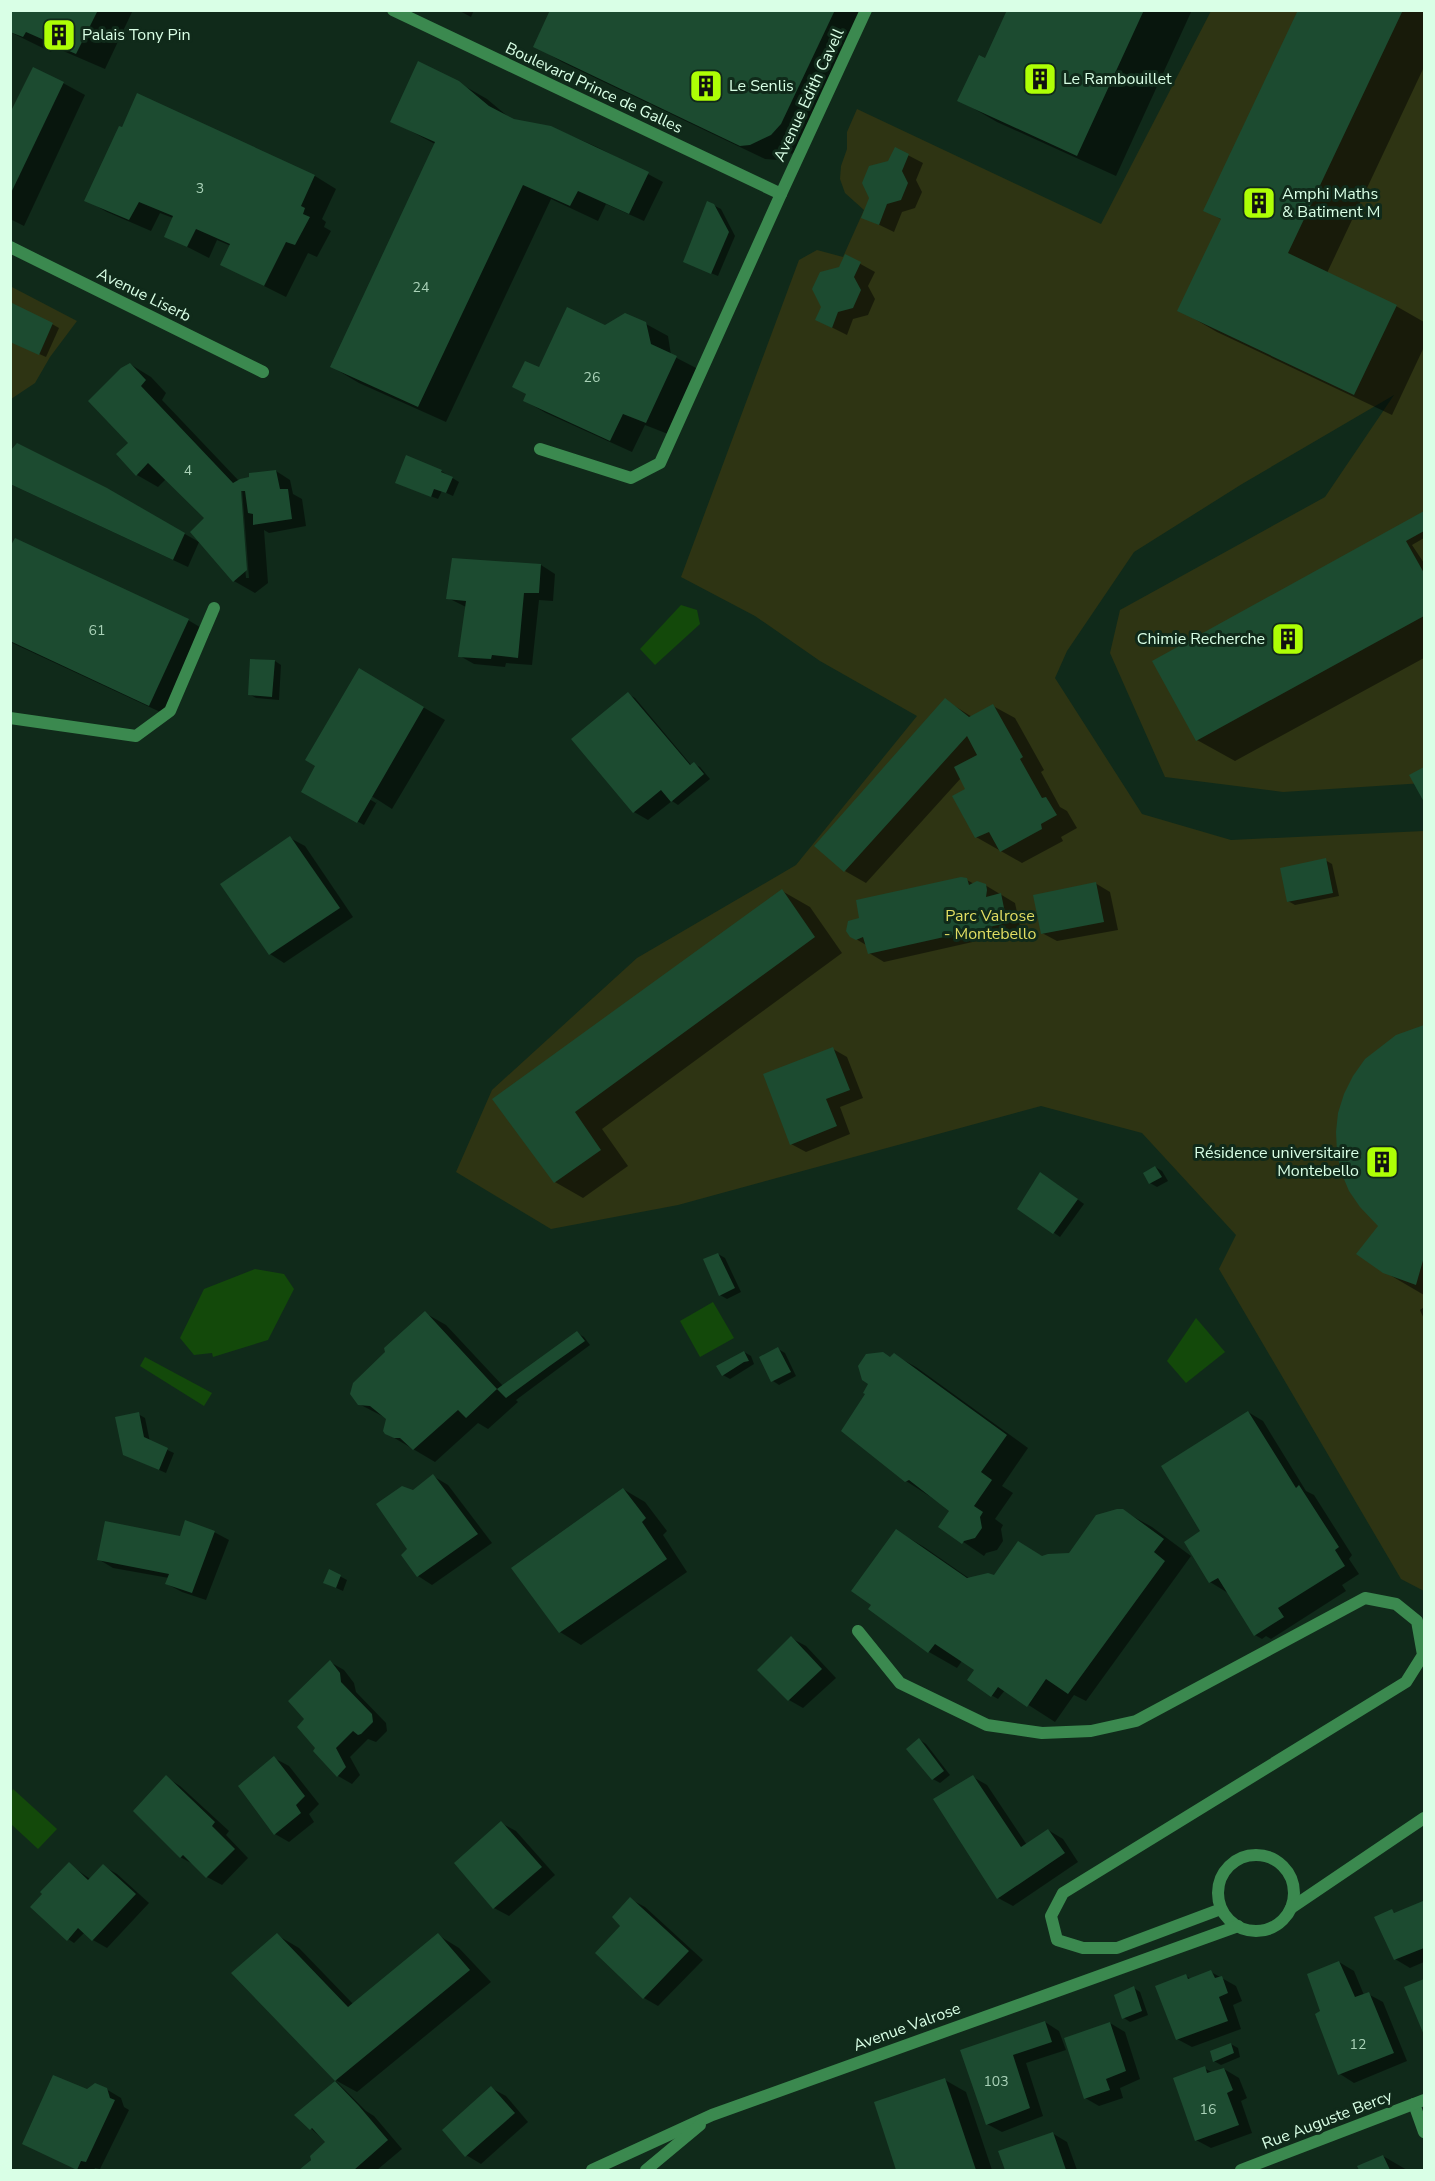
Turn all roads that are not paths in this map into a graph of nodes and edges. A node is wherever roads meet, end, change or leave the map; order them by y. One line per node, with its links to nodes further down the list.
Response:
1 (393, 10): 3 (street, Boulevard Prince de Galles)
2 (866, 10): 3 (street, Avenue Edith Cavell)
3 (781, 194): 6 (street, Avenue Edith Cavell)
4 (10, 247): 5 (street, Avenue Liserb)
5 (263, 372)
6 (540, 449)
7 (214, 608): 8 (street)
8 (10, 718)
9 (858, 1631): 12 (street)
10 (1425, 1818): 11 (street, Avenue Valrose)
11 (1291, 1908): 12 (street); 13 (street, Avenue Valrose)
12 (1221, 1909): 13 (street)
13 (1238, 1926): 15 (street, Avenue Valrose)
14 (1419, 2102): 16 (street); 19 (street, Rue Auguste Bercy)
15 (712, 2115): 17 (street, Avenue Valrose); 18 (street)
16 (1425, 2132)
17 (592, 2170)
18 (646, 2170)
19 (1241, 2170)

